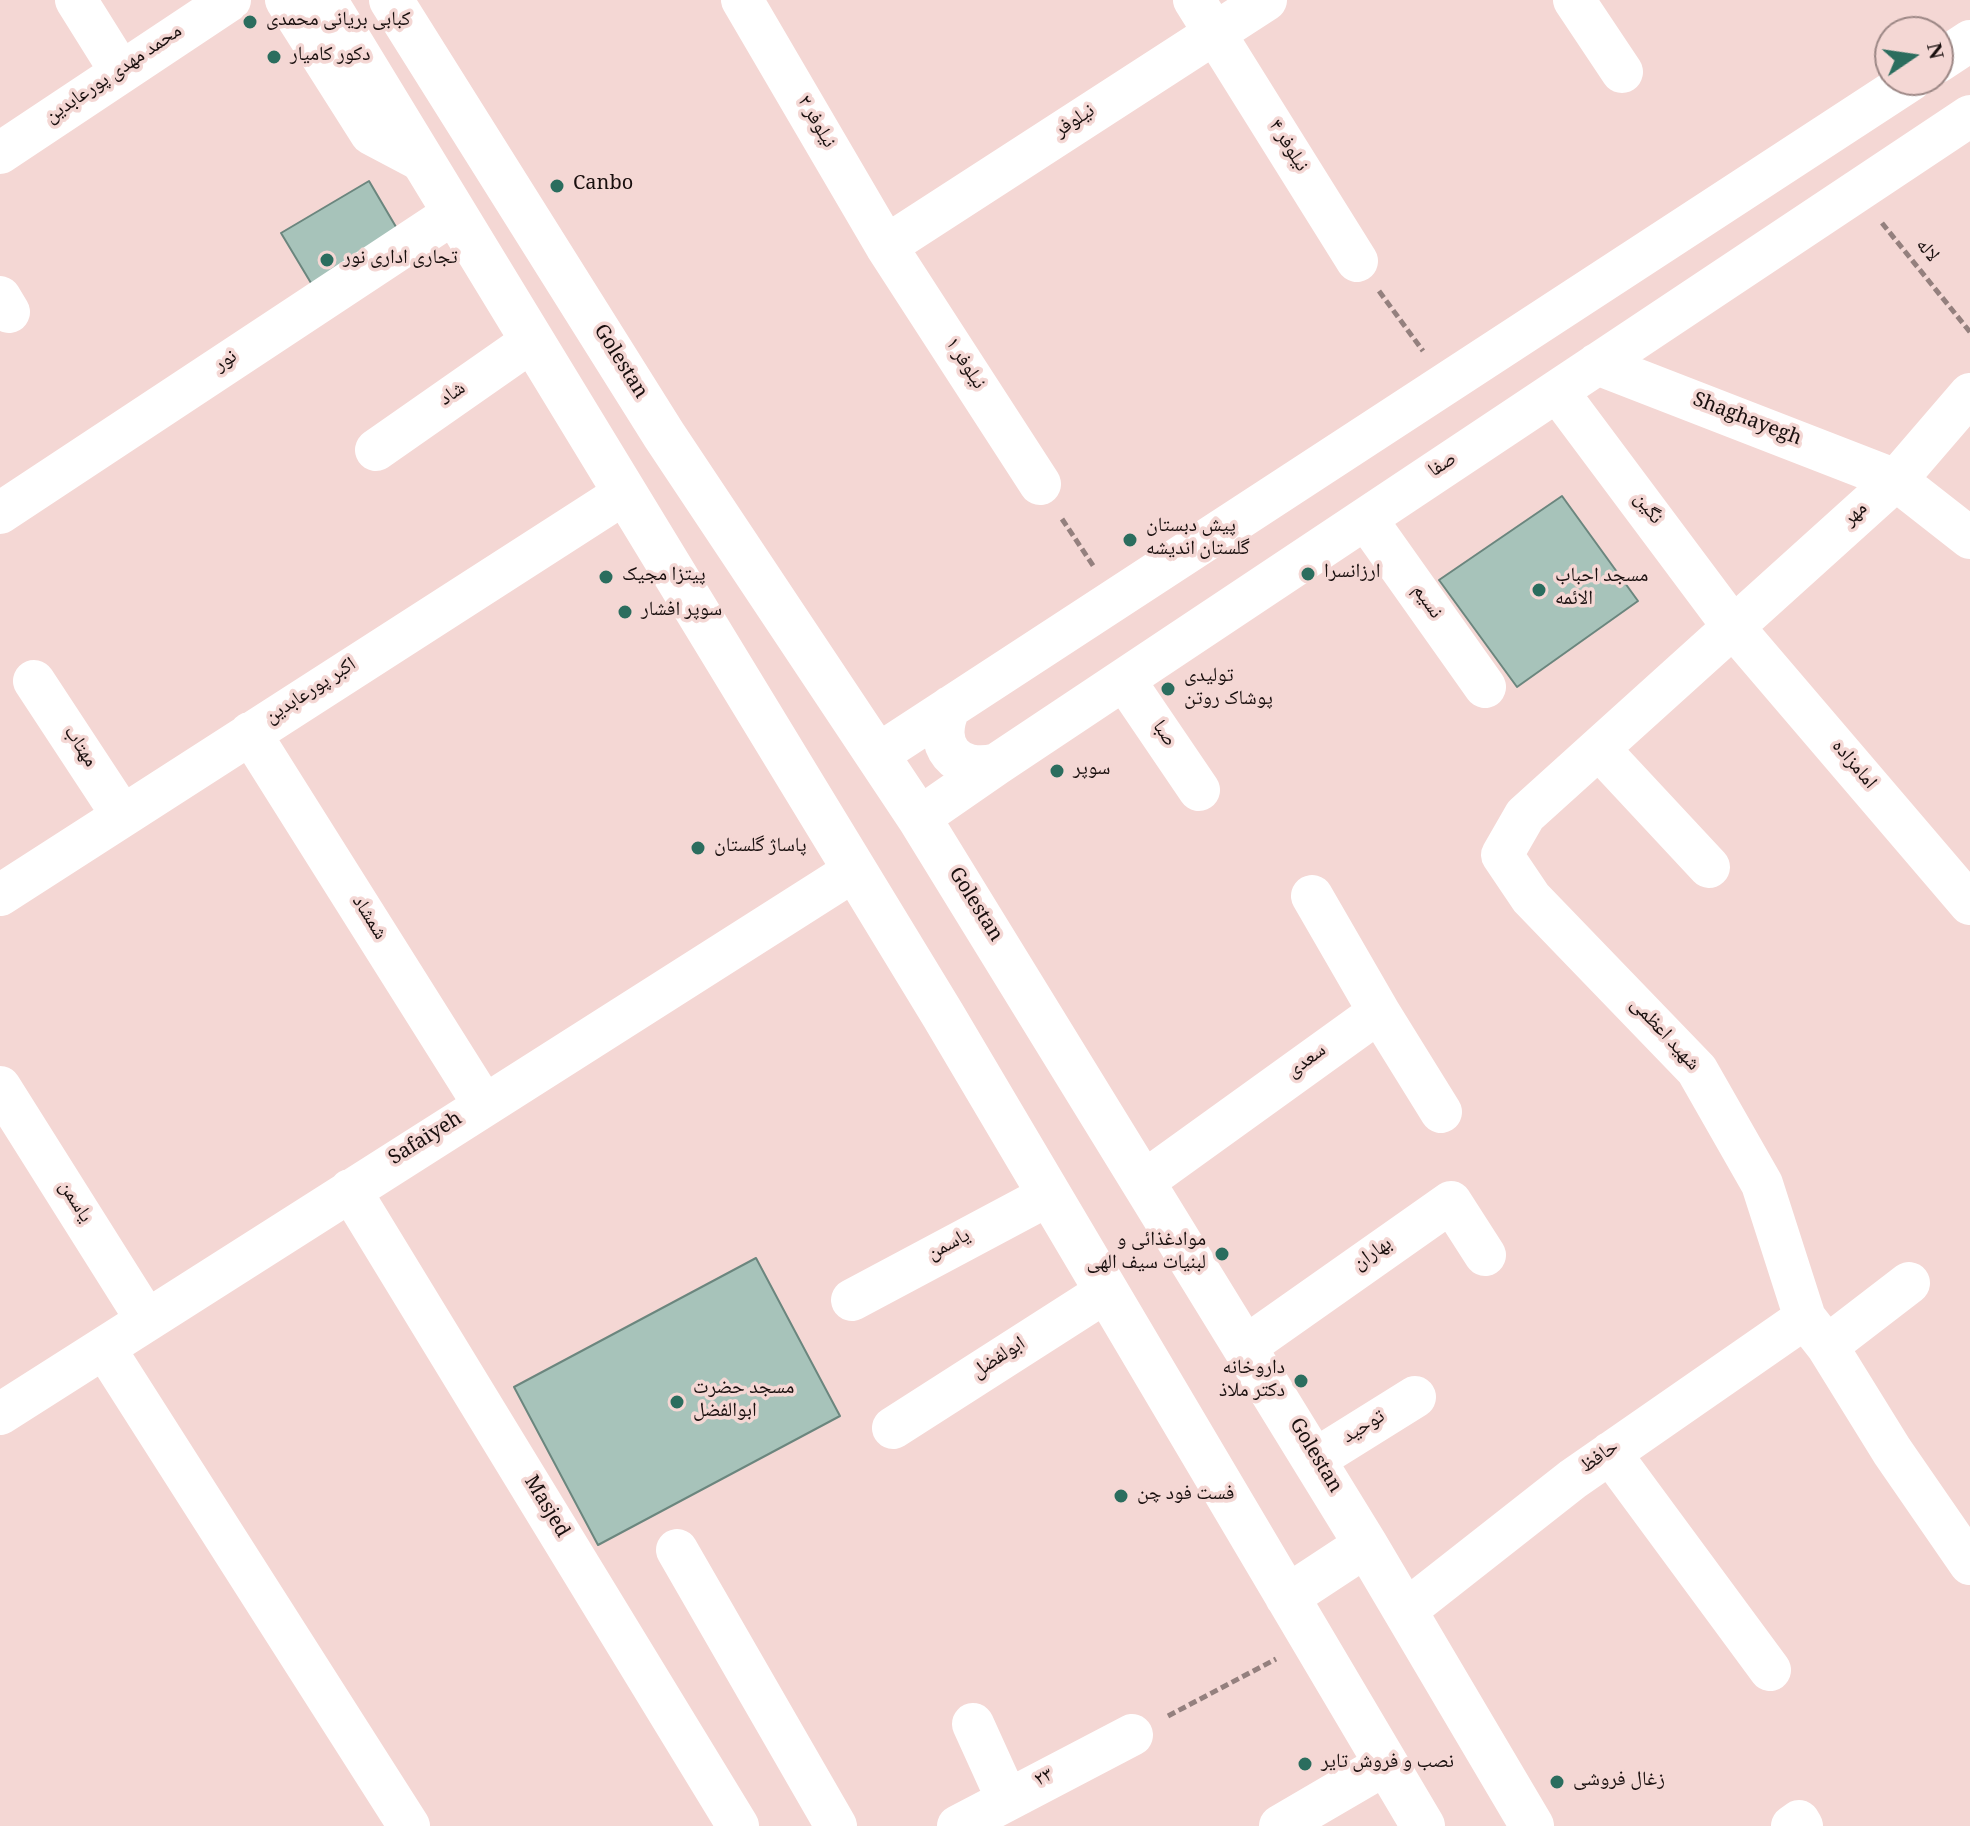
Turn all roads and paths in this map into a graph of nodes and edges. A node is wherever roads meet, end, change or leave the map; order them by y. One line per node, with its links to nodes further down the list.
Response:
1 (76, 0): 10 (street)
2 (230, 0): 10 (street, محمد مهدی پورعابدین)
3 (286, 0): 15 (street)
4 (742, 0): 18 (street, نیلوفر ۲)
5 (1266, 0): 8 (street, نیلوفر)
6 (1574, 0): 11 (street)
7 (400, 1): 9 (main road); 41 (main road, Golestan)
8 (1205, 16): 18 (street, نیلوفر); 19 (street, نیلوفر ۴)
9 (335, 17): 15 (main road)
10 (121, 72): 14 (street, محمد مهدی پورعابدین)
11 (1622, 72)
12 (1887, 96): 23 (street)
13 (1970, 116): 16 (street, صفا)
14 (0, 153)
15 (424, 162): 17 (main road)
16 (1856, 192): 20 (path, لاله); 22 (street, صفا)
17 (454, 213): 21 (main road); 30 (street, نور)
18 (886, 246): 28 (street, نیلوفر ۱)
19 (1357, 261): 23 (path)
20 (1970, 332)
21 (532, 341): 26 (street, شاد); 29 (main road)
22 (1597, 364): 24 (street, صفا); 27 (street, Shaghayegh)
23 (1447, 384): 33 (street)
24 (1557, 391): 31 (street, صفا); 34 (street, نگین)
25 (1970, 394): 27 (street, مهر)
26 (376, 450)
27 (1896, 480): 32 (street); 34 (street, مهر)
28 (1040, 484): 33 (path)
29 (625, 493): 39 (street, اکبر پورعابدین); 47 (main road)
30 (0, 513)
31 (1366, 519): 36 (street, صفا); 37 (street, نسیم)
32 (1970, 538)
33 (1115, 600): 38 (street)
34 (1734, 628): 40 (street, شهید اعظمی); 48 (street, امامزاده)
35 (34, 681): 44 (street, مهتاب)
36 (1125, 681): 42 (street, صفا); 43 (street, صبا)
37 (1485, 687)
38 (950, 707): 41 (street); 42 (street)
39 (250, 733): 44 (street, اکبر پورعابدین); 53 (street, شمشاد)
40 (1599, 749): 46 (street); 63 (street, شهید اعظمی)
41 (877, 755): 45 (main road, Golestan)
42 (997, 764): 45 (street, صفا)
43 (1199, 790)
44 (122, 815): 49 (street, اکبر پورعابدین)
45 (919, 818): 55 (main road, Golestan)
46 (1709, 867)
47 (855, 870): 53 (street, Safaiyeh); 57 (main road)
48 (1963, 883)
49 (0, 895)
50 (1312, 896): 51 (street)
51 (1379, 1012): 54 (street); 55 (street, سعدی)
52 (0, 1087): 62 (street, یاسمن)
53 (484, 1105): 56 (street, Safaiyeh)
54 (1441, 1112)
55 (1143, 1182): 64 (main road, Golestan)
56 (350, 1190): 62 (street, Safaiyeh); 84 (street, Masjed)
57 (1049, 1195): 60 (main road); 61 (street, یاسمن)
58 (1485, 1255): 64 (street, بهاران)
59 (1909, 1283): 63 (street, حافظ)
60 (1107, 1291): 68 (street, ابولفضل); 75 (main road)
61 (852, 1300)
62 (146, 1319): 65 (street, Safaiyeh)
63 (1816, 1332): 69 (street, حافظ); 71 (street, شهید اعظمی)
64 (1245, 1347): 70 (main road, Golestan)
65 (105, 1349): 67 (street, Safaiyeh); 83 (street)
66 (1415, 1397): 70 (street, توحید)
67 (0, 1414)
68 (893, 1428)
69 (1610, 1453): 76 (street, حافظ); 78 (street)
70 (1314, 1460): 72 (main road, Golestan)
71 (1958, 1520): 74 (street, شهید اعظمی)
72 (1366, 1545): 75 (main road); 76 (main road, Golestan)
73 (677, 1550): 85 (street)
74 (1970, 1564)
75 (1287, 1597): 77 (main road)
76 (1405, 1611): 89 (main road, Golestan)
77 (1312, 1640): 80 (path); 81 (main road)
78 (1770, 1670)
79 (973, 1724): 82 (street)
80 (1132, 1735): 82 (street, ۲۳)
81 (1386, 1764): 87 (street); 88 (main road)
82 (1007, 1799): 86 (street, ۲۳)
83 (409, 1826)
84 (738, 1826)
85 (836, 1826)
86 (958, 1826)
87 (1280, 1826)
88 (1423, 1826)
89 (1532, 1826)
90 (1792, 1826): 91 (street)
91 (1802, 1826)

